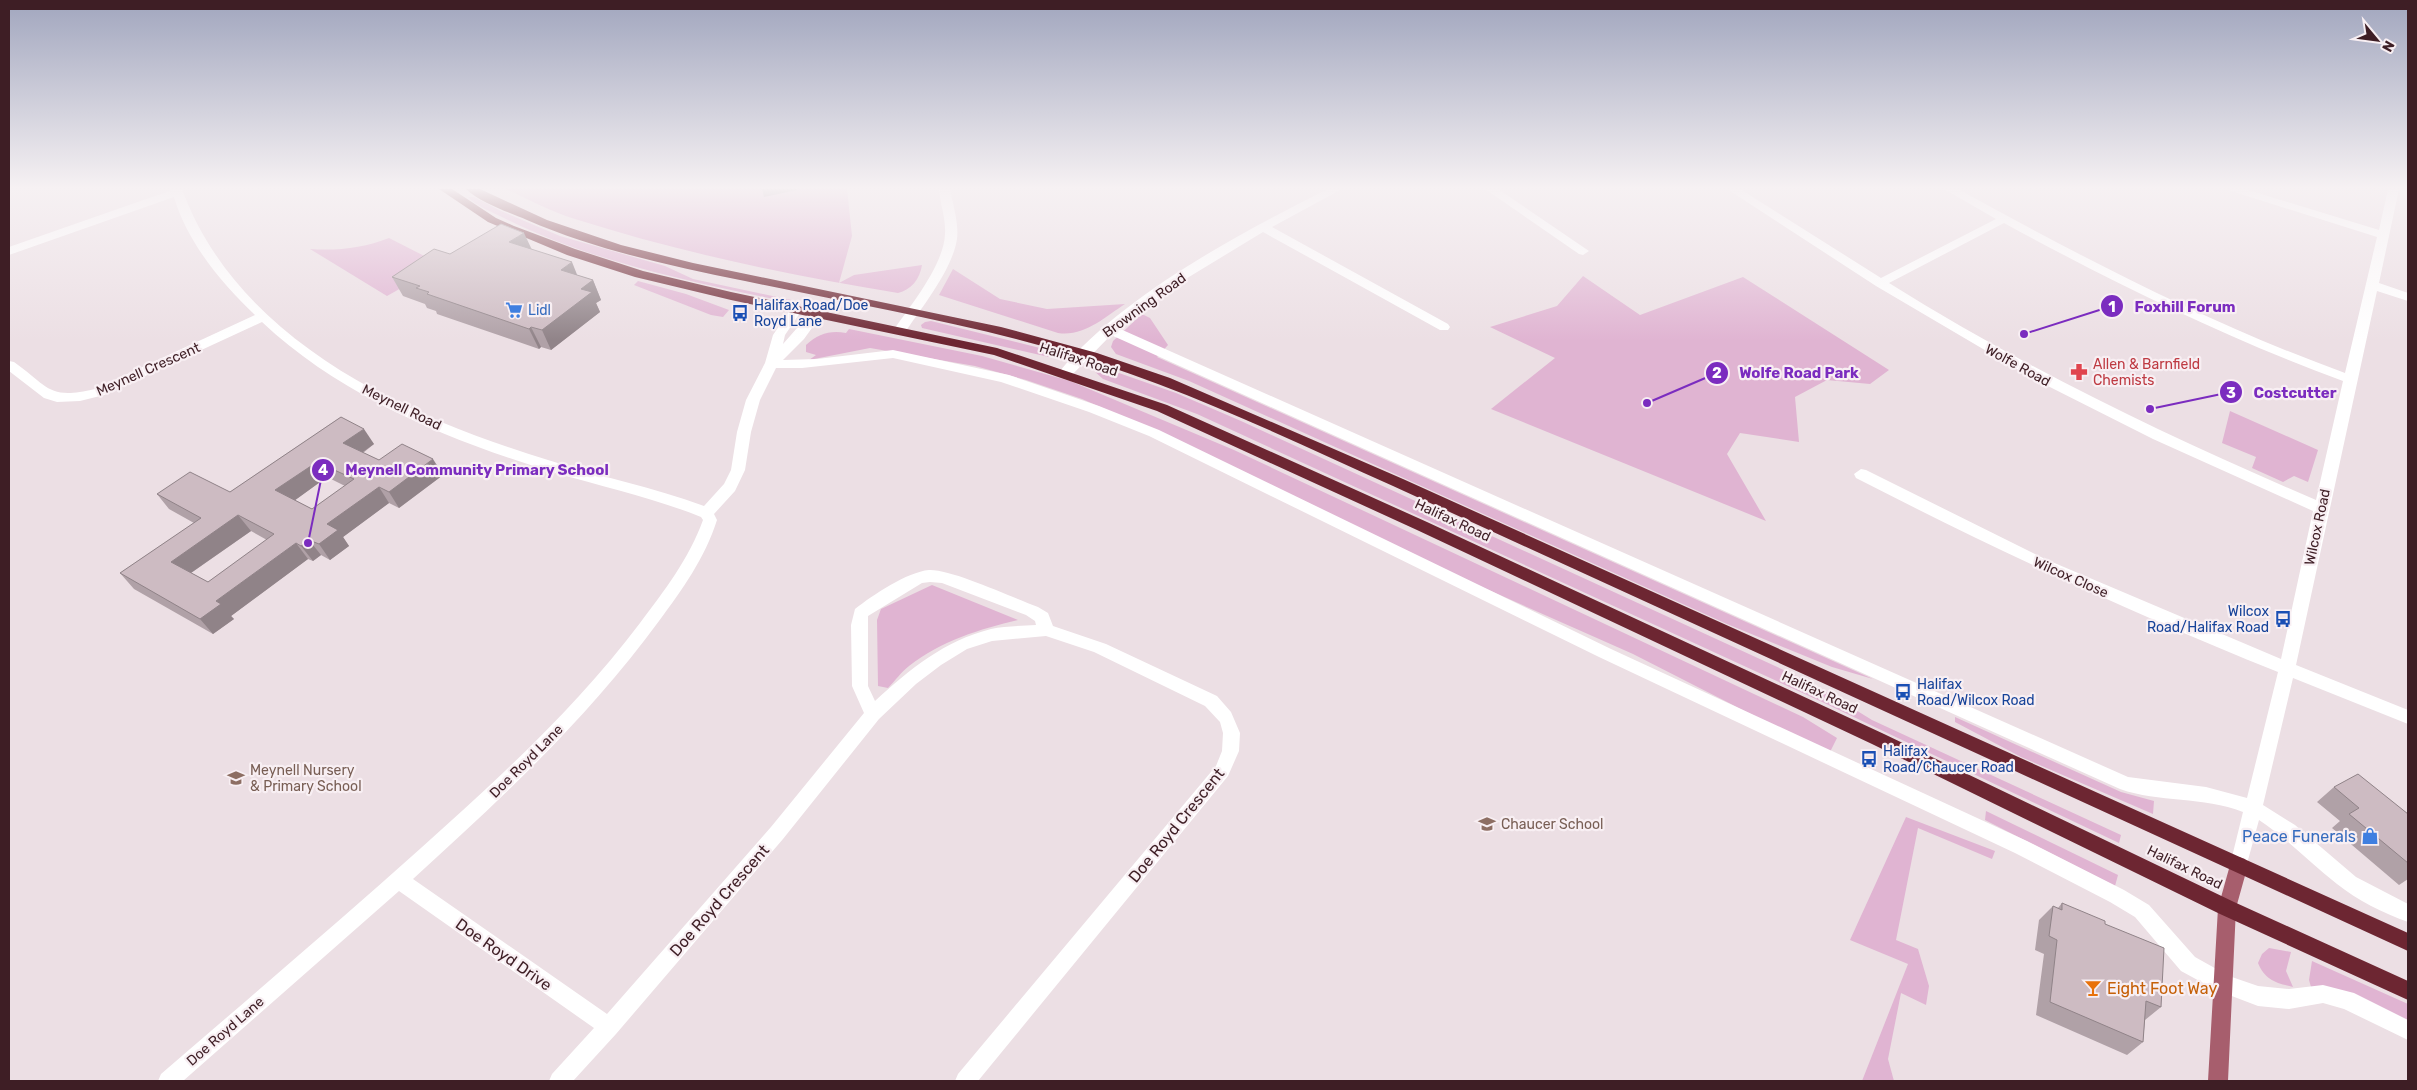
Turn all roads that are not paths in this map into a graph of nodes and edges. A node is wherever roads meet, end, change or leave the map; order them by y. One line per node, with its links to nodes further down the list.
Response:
1 (40, 240): 13 (street)
2 (201, 240): 22 (street, Meynell Road)
3 (541, 240): 19 (highway, Halifax Road)
4 (592, 240): 17 (highway, Halifax Road)
5 (951, 240): 20 (street)
6 (1242, 240): 24 (street, Browning Road)
7 (1287, 240): 23 (street)
8 (1566, 240): 14 (street)
9 (1813, 240): 15 (street, Wolfe Road)
10 (1964, 240): 15 (street)
11 (2044, 240): 30 (street)
12 (2382, 240): 16 (street, Wilcox Road)
13 (9, 251)
14 (1583, 251)
15 (1880, 283): 32 (street, Wolfe Road)
16 (2371, 285): 18 (street); 30 (street, Wilcox Road)
17 (822, 293): 19 (highway); 20 (highway, Halifax Road); 21 (highway)
18 (2408, 297)
19 (796, 310): 21 (highway, Halifax Road); 27 (street)
20 (912, 311): 25 (street); 26 (highway, Halifax Road)
21 (816, 314): 25 (highway, Halifax Road); 27 (street)
22 (262, 317): 28 (street, Meynell Crescent); 33 (street, Meynell Road)
23 (1444, 326)
24 (1109, 329): 26 (street, Browning Road); 38 (street)
25 (899, 331): 29 (highway, Halifax Road)
26 (1082, 354): 29 (street, Browning Road); 39 (highway, Halifax Road)
27 (772, 363): 33 (street); 44 (street)
28 (9, 365)
29 (1064, 374): 41 (highway, Halifax Road)
30 (2350, 379): 32 (street, Wilcox Road)
31 (1862, 474): 35 (street, Wilcox Close)
32 (2321, 508): 35 (street, Wilcox Road)
33 (706, 513): 40 (street, Doe Royd Lane)
34 (1046, 630): 36 (street, Doe Royd Crescent); 36 (street); 50 (street, Doe Royd Crescent)
35 (2287, 668): 37 (street, Wilcox Close); 38 (street, Wilcox Road)
36 (873, 714): 46 (street, Doe Royd Crescent)
37 (2408, 717)
38 (2252, 808): 39 (street, Wilcox Road); 42 (street)
39 (2240, 865): 41 (main road); 43 (highway, Halifax Road)
40 (399, 880): 46 (street, Doe Royd Drive); 48 (street, Doe Royd Lane)
41 (2227, 908): 44 (main road); 45 (highway, Halifax Road)
42 (2408, 913)
43 (2408, 942)
44 (2223, 983): 47 (street); 51 (main road)
45 (2408, 991)
46 (609, 1027): 49 (street, Doe Royd Crescent)
47 (2408, 1030)
48 (168, 1081)
49 (559, 1081)
50 (965, 1081)
51 (2218, 1081)

